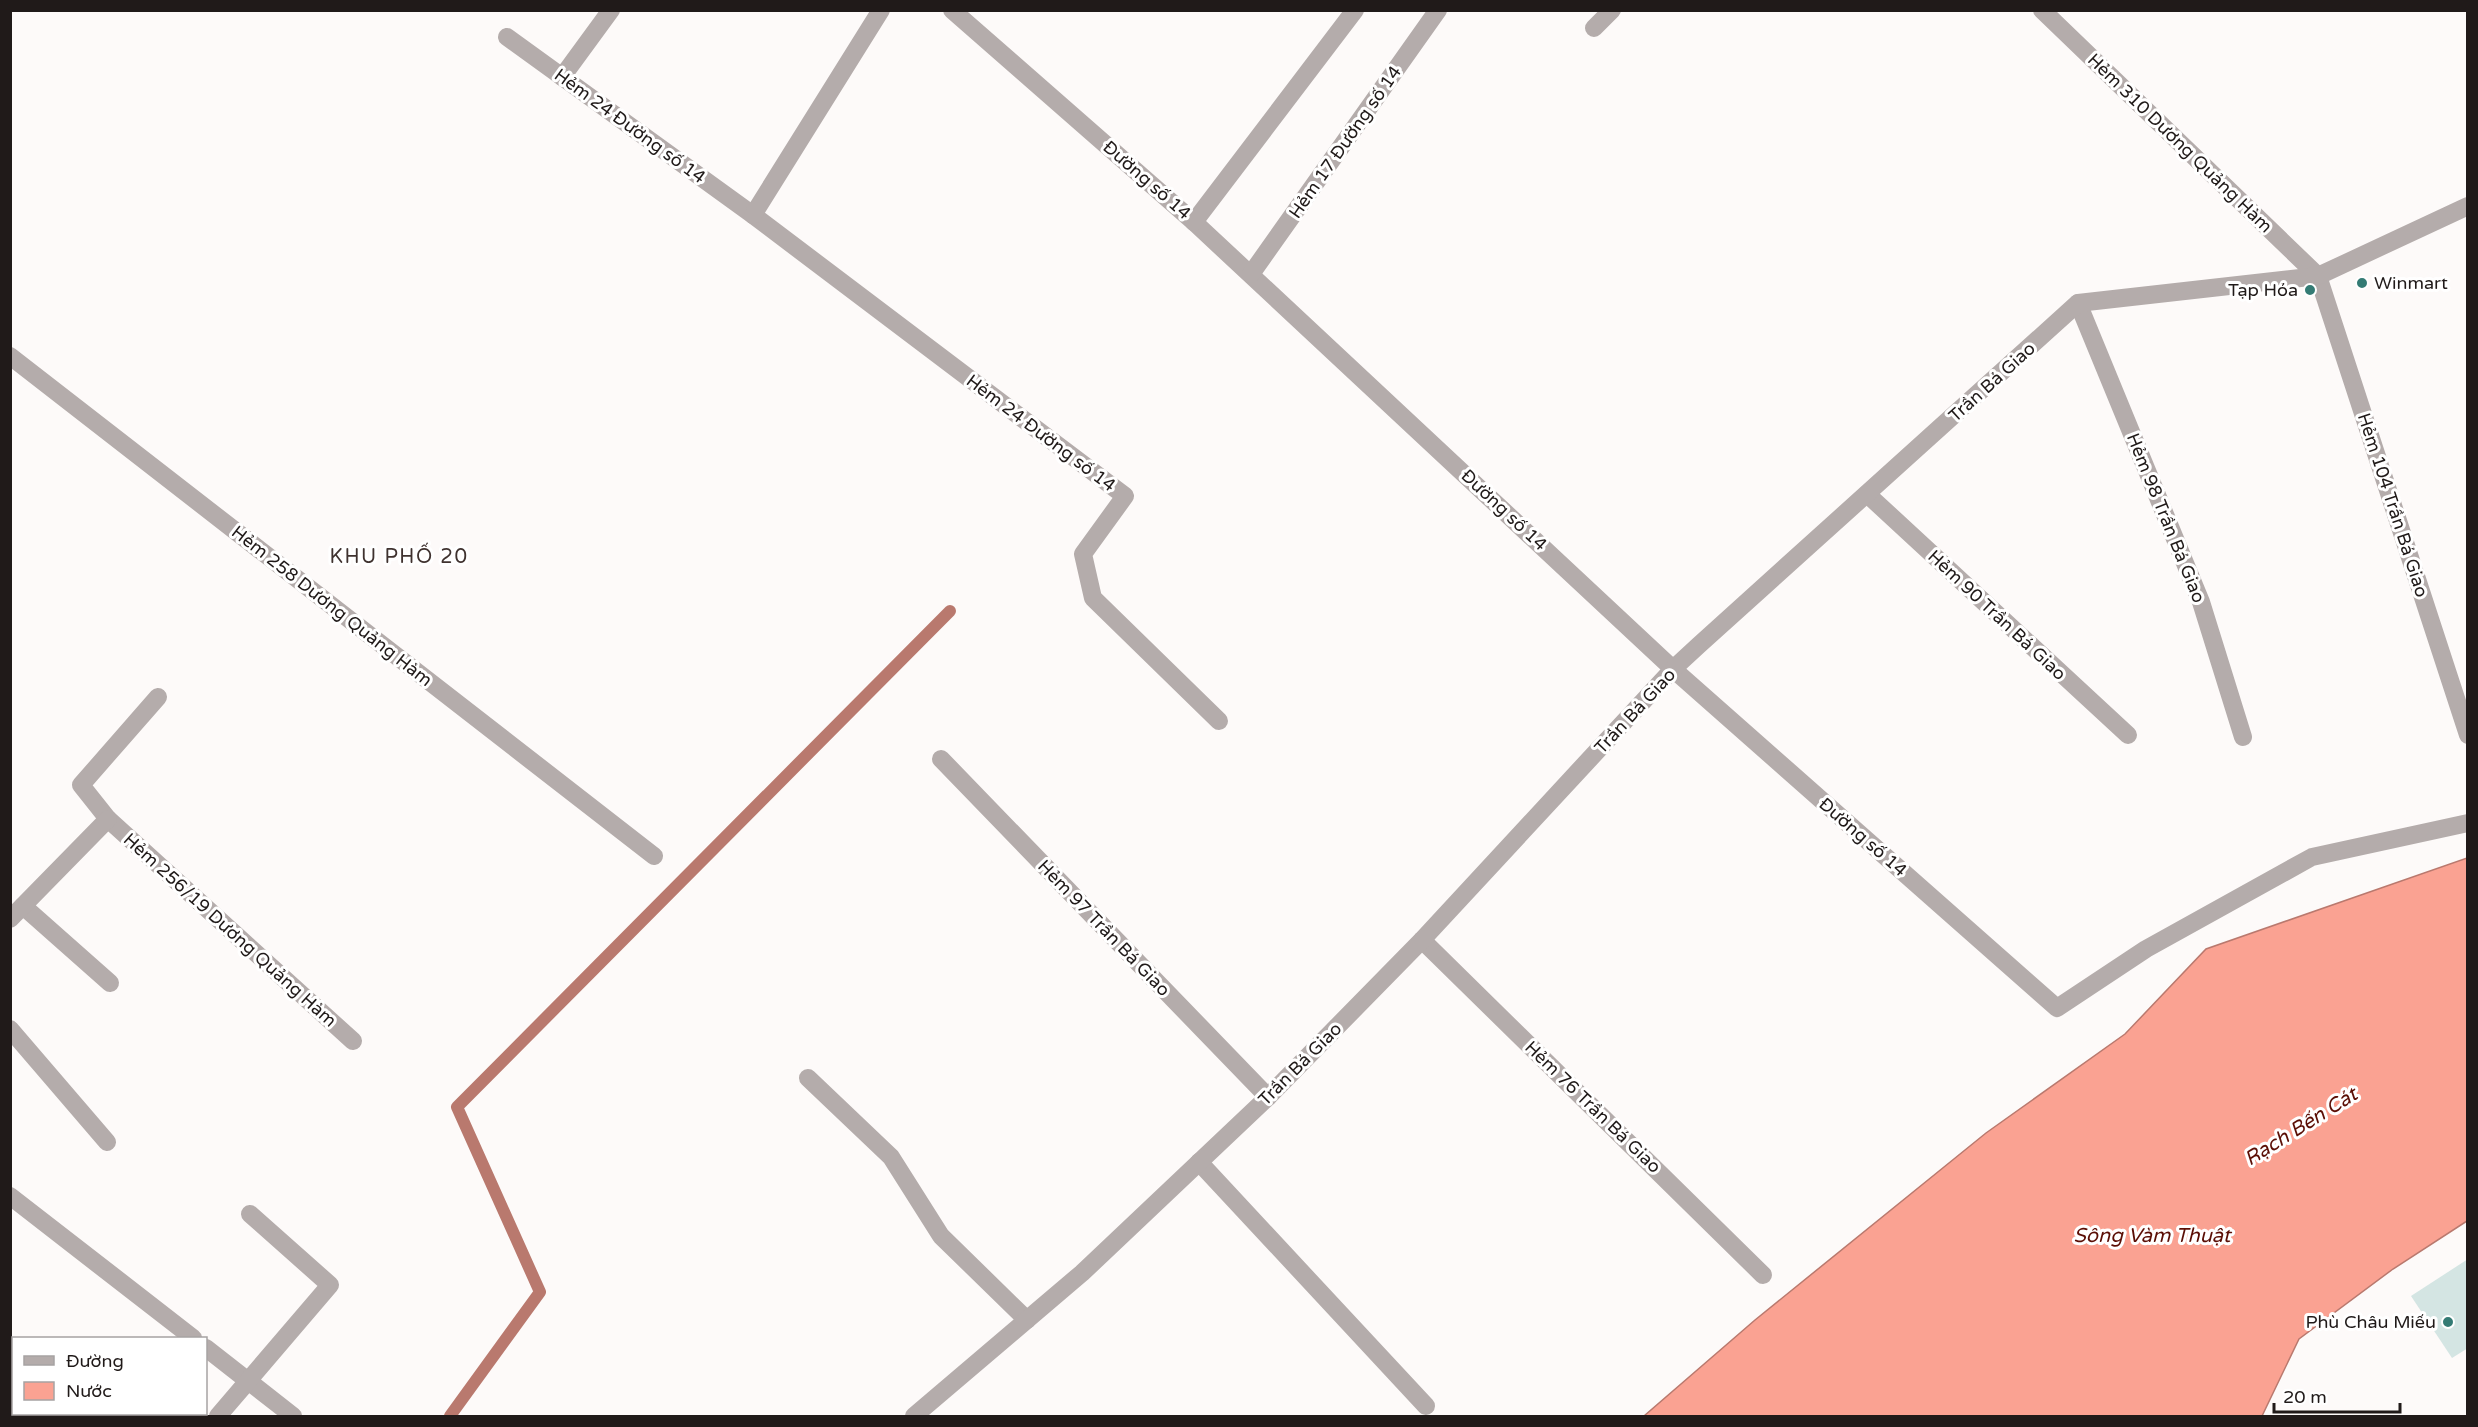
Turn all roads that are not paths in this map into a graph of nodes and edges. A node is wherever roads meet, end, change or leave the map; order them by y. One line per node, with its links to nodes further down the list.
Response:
1 (610, 10): 10 (street)
2 (881, 10): 12 (street)
3 (952, 10): 13 (street, Đường số 14)
4 (1355, 10): 13 (street)
5 (1438, 10): 14 (street, Hẻm 17 Đường số 14)
6 (1612, 10): 8 (street)
7 (2042, 10): 15 (street, Hẻm 310 Dương Quảng Hàm)
8 (1594, 28)
9 (507, 37): 10 (street, Hẻm 24 Đường số 14)
10 (562, 77): 12 (street, Hẻm 24 Đường số 14)
11 (2468, 206): 15 (street)
12 (753, 215): 21 (street, Hẻm 24 Đường số 14)
13 (1194, 222): 14 (street, Đường số 14)
14 (1251, 274): 19 (street, Đường số 14)
15 (2318, 276): 16 (street); 23 (street, Hẻm 104 Trần Bá Giao)
16 (2078, 303): 18 (street, Trần Bá Giao); 24 (street, Hẻm 98 Trần Bá Giao)
17 (10, 356): 28 (street, Hẻm 258 Dương Quảng Hàm)
18 (1867, 494): 19 (street, Trần Bá Giao); 22 (street, Hẻm 90 Trần Bá Giao)
19 (1674, 669): 27 (street, Đường số 14); 30 (street, Trần Bá Giao)
20 (158, 698): 26 (street, Hẻm 256/19 Dương Quảng Hàm)
21 (1219, 721)
22 (2128, 735)
23 (2468, 735)
24 (2243, 737)
25 (941, 759): 35 (street, Hẻm 97 Trần Bá Giao)
26 (108, 819): 29 (street, Hẻm 256/19 Dương Quảng Hàm); 33 (street, Hẻm 256/19 Dương Quảng Hàm)
27 (2468, 823)
28 (654, 855)
29 (17, 912): 31 (street)
30 (1422, 940): 35 (street, Trần Bá Giao); 40 (street, Hẻm 76 Trần Bá Giao)
31 (110, 983)
32 (10, 1029): 36 (street)
33 (353, 1041)
34 (808, 1078): 41 (street)
35 (1268, 1097): 37 (street, Trần Bá Giao)
36 (107, 1142)
37 (1199, 1162): 41 (street, Trần Bá Giao); 45 (street)
38 (10, 1196): 42 (street)
39 (250, 1214): 44 (street)
40 (1764, 1275)
41 (1027, 1320): 48 (street, Trần Bá Giao)
42 (192, 1337)
43 (207, 1349): 44 (street)
44 (248, 1381): 46 (street); 47 (street)
45 (1426, 1406)
46 (218, 1416)
47 (293, 1416)
48 (914, 1416)

